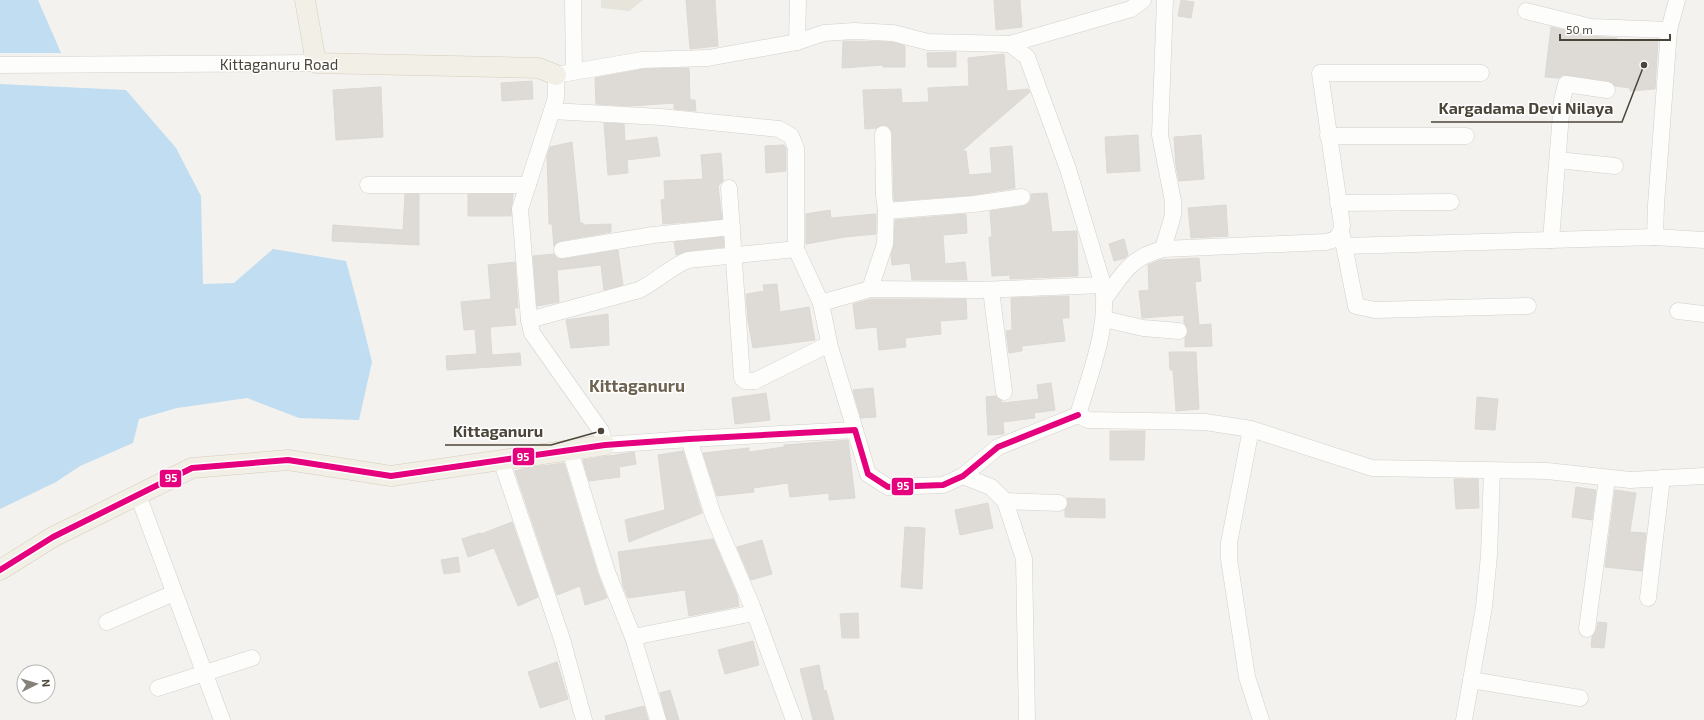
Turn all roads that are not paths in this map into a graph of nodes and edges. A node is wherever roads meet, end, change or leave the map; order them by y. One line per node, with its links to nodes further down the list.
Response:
1 (305, 0): 11 (main road)
2 (573, 0): 13 (street)
3 (798, 0): 9 (street)
4 (1143, 0): 10 (street)
5 (1165, 0): 36 (street)
6 (1677, 0): 8 (street)
7 (1526, 12): 8 (street)
8 (1669, 30): 30 (street)
9 (796, 42): 10 (street); 13 (street)
10 (1010, 44): 40 (street)
11 (316, 64): 12 (street, Kittaganuru Road); 13 (main road, Kittaganuru Road)
12 (0, 65)
13 (565, 73): 16 (street)
14 (1481, 73): 18 (street)
15 (1608, 90): 20 (street)
16 (552, 111): 23 (street); 34 (street)
17 (883, 134): 28 (street)
18 (1328, 136): 19 (street); 27 (street)
19 (1466, 136)
20 (1558, 160): 21 (street); 32 (street)
21 (1615, 166)
22 (368, 184): 23 (street)
23 (528, 184): 46 (street)
24 (729, 188): 29 (street)
25 (1022, 197): 28 (street)
26 (1451, 202): 27 (street)
27 (1338, 203): 31 (street)
28 (886, 211): 38 (street)
29 (732, 227): 35 (street); 37 (street)
30 (1655, 237): 32 (street); 33 (street)
31 (1343, 239): 32 (street); 36 (street); 42 (street)
32 (1551, 240)
33 (1704, 240)
34 (796, 249): 37 (street); 41 (street)
35 (562, 250)
36 (1163, 250): 40 (street)
37 (732, 254): 46 (street); 48 (street)
38 (870, 289): 39 (street); 41 (street)
39 (991, 290): 40 (street); 49 (street)
40 (1104, 291): 45 (street)
41 (821, 303): 48 (street)
42 (1528, 306)
43 (1678, 311): 44 (street)
44 (1704, 314)
45 (1104, 319): 47 (street); 50 (street)
46 (529, 320): 54 (street)
47 (1179, 331)
48 (829, 344): 52 (street)
49 (1004, 392)
50 (1078, 415): 51 (street); 58 (street)
51 (1251, 429): 57 (street); 82 (street)
52 (855, 430): 53 (street); 58 (street)
53 (690, 439): 54 (street); 68 (street)
54 (605, 445): 55 (main road)
55 (570, 450): 56 (main road); 71 (street)
56 (500, 460): 62 (main road); 78 (street)
57 (1492, 471): 60 (street); 74 (street)
58 (963, 476): 63 (street)
59 (1704, 476): 61 (street)
60 (1607, 478): 61 (street); 70 (street)
61 (1662, 478): 67 (street)
62 (138, 494): 65 (main road); 66 (street)
63 (1005, 501): 64 (street); 81 (street)
64 (1059, 503)
65 (0, 570)
66 (174, 593): 69 (street); 73 (street)
67 (1648, 598)
68 (754, 613): 71 (street); 80 (street)
69 (107, 622)
70 (1587, 629)
71 (633, 637): 79 (street)
72 (252, 658): 73 (street)
73 (204, 672): 75 (street); 77 (street)
74 (1471, 680): 76 (street); 83 (street)
75 (158, 688)
76 (1580, 698)
77 (222, 720)
78 (584, 720)
79 (658, 720)
80 (794, 720)
81 (1026, 720)
82 (1261, 720)
83 (1464, 720)

